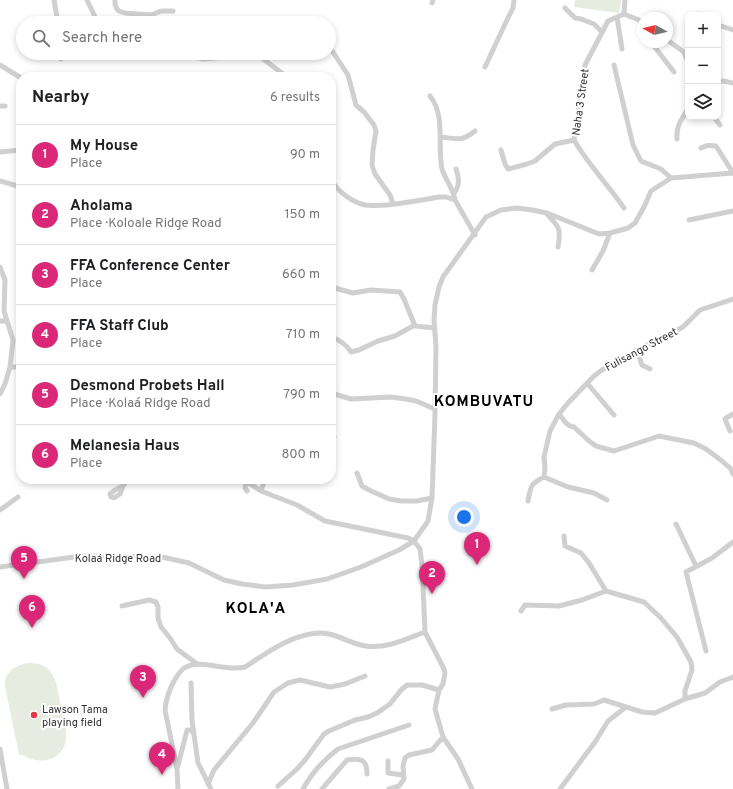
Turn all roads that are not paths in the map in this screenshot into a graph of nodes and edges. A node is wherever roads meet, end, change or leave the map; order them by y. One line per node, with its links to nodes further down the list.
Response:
1 (54, 0): 9 (street)
2 (87, 0): 10 (street)
3 (115, 0): 7 (street)
4 (514, 0): 24 (street)
5 (625, 0): 8 (street)
6 (565, 8): 15 (street)
7 (173, 11)
8 (624, 14): 11 (street, Naha 3 Street); 12 (street)
9 (57, 16)
10 (95, 16)
11 (618, 17): 15 (street, Naha 3 Street); 18 (street)
12 (637, 19)
13 (721, 26): 14 (street)
14 (733, 30)
15 (602, 32): 37 (street, Naha 3 Street)
16 (673, 44): 19 (street)
17 (656, 48): 26 (street)
18 (622, 49)
19 (685, 54)
20 (336, 56): 50 (street)
21 (265, 60): 25 (street)
22 (0, 65): 27 (street)
23 (614, 65): 44 (street)
24 (485, 67)
25 (280, 72)
26 (674, 72)
27 (16, 75)
28 (721, 81): 29 (street)
29 (733, 83)
30 (430, 96): 35 (street)
31 (685, 114): 36 (street)
32 (716, 120): 33 (street)
33 (720, 125)
34 (475, 132): 35 (street)
35 (440, 137): 48 (street)
36 (677, 139)
37 (574, 140): 40 (street); 51 (street, Naha 3 Street)
38 (701, 148): 43 (street)
39 (16, 150): 41 (street)
40 (501, 150)
41 (0, 152)
42 (456, 169): 48 (street)
43 (733, 173): 44 (street)
44 (671, 178): 55 (street)
45 (0, 181): 46 (street)
46 (16, 186)
47 (336, 187): 50 (street)
48 (454, 193): 49 (street)
49 (455, 200): 50 (street); 56 (street)
50 (393, 204)
51 (624, 208)
52 (733, 211): 54 (street)
53 (547, 213): 55 (street); 56 (street); 57 (street)
54 (688, 220)
55 (610, 233): 59 (street)
56 (475, 235): 65 (street)
57 (558, 247)
58 (0, 267): 63 (street)
59 (592, 270)
60 (336, 288): 64 (street)
61 (733, 299): 67 (street, Fulisango Street)
62 (0, 321): 63 (street)
63 (7, 321): 68 (street)
64 (415, 326): 65 (street); 66 (street)
65 (434, 328): 74 (street)
66 (336, 339)
67 (637, 350): 70 (street); 71 (street, Fulisango Street)
68 (10, 367): 69 (street); 72 (street)
69 (16, 367)
70 (650, 369)
71 (587, 383): 75 (street, Fulisango Street); 77 (street)
72 (0, 394)
73 (336, 395): 74 (street)
74 (435, 409): 88 (street)
75 (559, 414): 80 (street); 81 (street, Fulisango Street)
76 (733, 414): 78 (street)
77 (614, 415)
78 (730, 431)
79 (357, 473): 88 (street)
80 (733, 474)
81 (544, 477): 89 (street); 90 (street)
82 (244, 484): 85 (street)
83 (250, 484): 86 (street)
84 (263, 484): 86 (street)
85 (247, 490)
86 (261, 491): 94 (street)
87 (18, 497): 91 (street)
88 (432, 498): 94 (street)
89 (607, 500)
90 (528, 502)
91 (0, 510)
92 (676, 524): 97 (street)
93 (564, 536): 98 (street)
94 (414, 541): 96 (street, Kolaá Ridge Road); 101 (street)
95 (733, 542): 97 (street)
96 (0, 566)
97 (696, 566): 102 (street)
98 (606, 591): 100 (street); 108 (street)
99 (122, 606): 103 (street)
100 (521, 610)
101 (425, 632): 103 (street); 107 (street)
102 (706, 650)
103 (197, 664): 116 (street)
104 (365, 676): 119 (street)
105 (733, 677): 108 (street)
106 (191, 683): 112 (street)
107 (439, 690): 113 (street); 120 (street)
108 (685, 699): 109 (street)
109 (626, 707): 110 (street); 127 (street)
110 (552, 709)
111 (409, 725): 123 (street)
112 (194, 734): 116 (street); 119 (street)
113 (443, 737): 118 (street); 126 (street)
114 (0, 749): 121 (street)
115 (388, 761): 118 (street)
116 (177, 769): 122 (street)
117 (367, 774): 124 (street)
118 (403, 774): 125 (street)
119 (209, 786)
120 (278, 786)
121 (8, 789)
122 (178, 789)
123 (303, 789)
124 (322, 789)
125 (389, 789)
126 (472, 789)
127 (560, 789)

